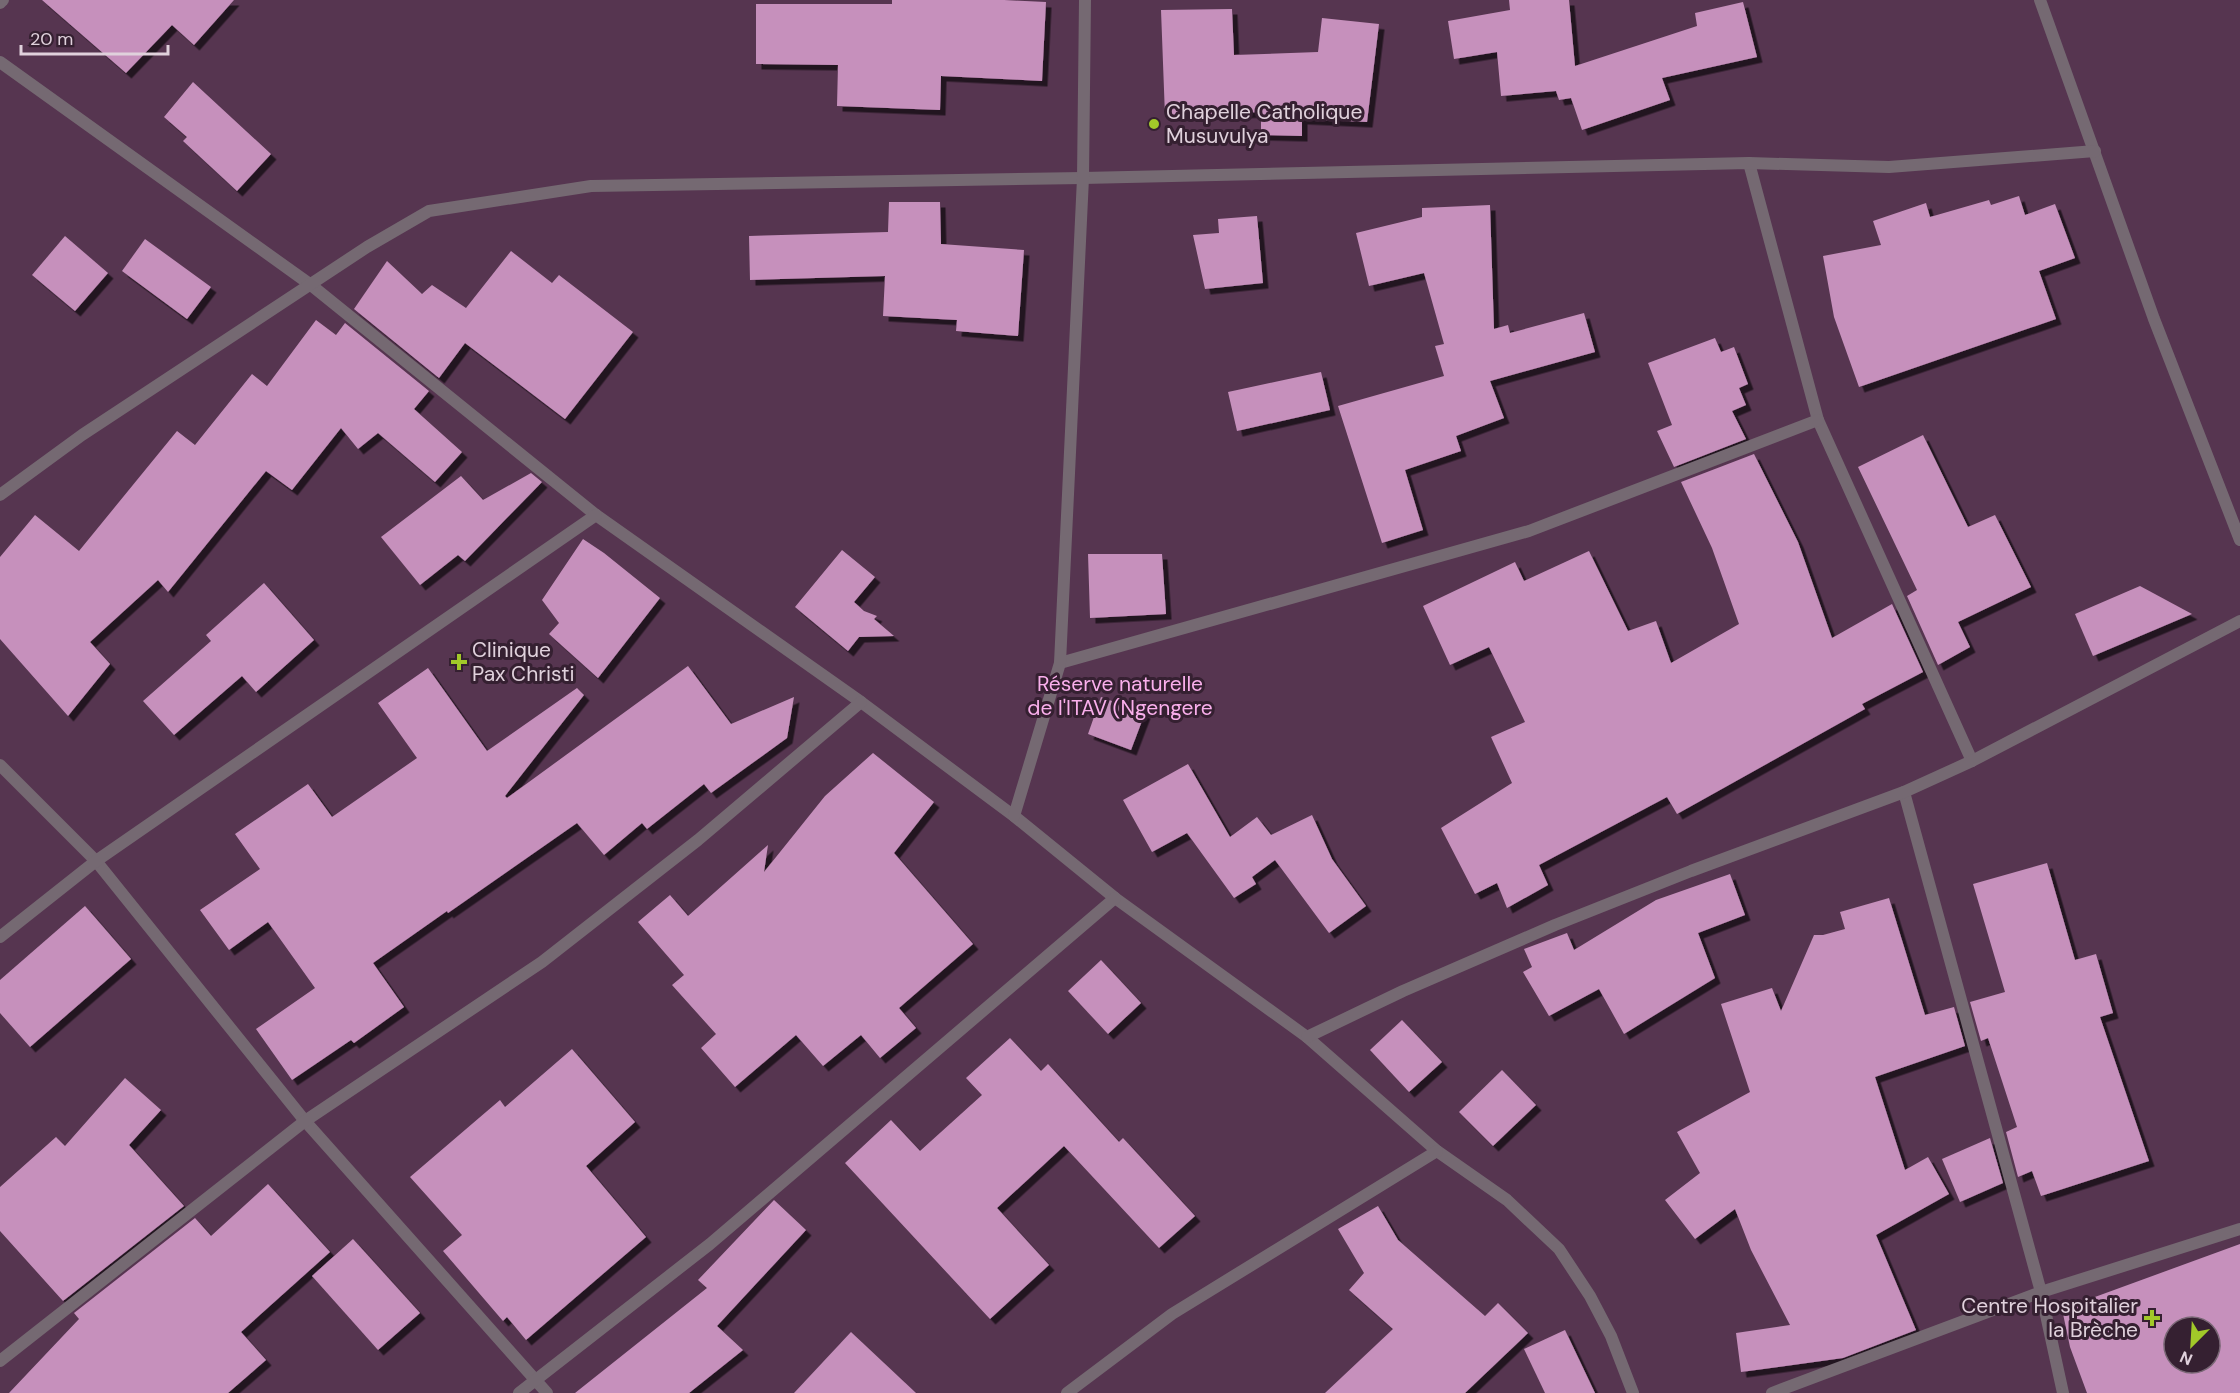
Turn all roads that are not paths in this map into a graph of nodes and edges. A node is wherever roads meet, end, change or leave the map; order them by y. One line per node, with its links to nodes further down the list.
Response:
1 (1085, 0): 6 (street)
2 (2040, 0): 4 (street)
3 (0, 63): 7 (street)
4 (2095, 151): 5 (street); 11 (street)
5 (1749, 163): 6 (street); 8 (street)
6 (1083, 178): 7 (street); 13 (street)
7 (311, 285): 9 (street); 10 (street)
8 (1818, 420): 13 (street); 15 (street)
9 (0, 495)
10 (596, 515): 14 (street); 19 (street)
11 (2240, 540)
12 (2240, 621): 15 (street)
13 (1060, 663): 18 (street)
14 (861, 702): 18 (street); 23 (street)
15 (1972, 761): 17 (street)
16 (0, 765): 19 (street)
17 (1904, 792): 22 (street); 26 (street)
18 (1014, 816): 20 (street)
19 (96, 861): 21 (street); 23 (street)
20 (1115, 898): 22 (street); 28 (street)
21 (0, 938)
22 (1307, 1037): 24 (street)
23 (305, 1120): 27 (street); 28 (street)
24 (1437, 1152): 31 (street); 32 (street)
25 (2240, 1229): 26 (street)
26 (2041, 1292): 33 (street); 34 (street)
27 (0, 1361)
28 (536, 1380): 29 (street); 30 (street)
29 (519, 1393)
30 (547, 1393)
31 (1067, 1393)
32 (1633, 1393)
33 (1772, 1393)
34 (2063, 1393)

